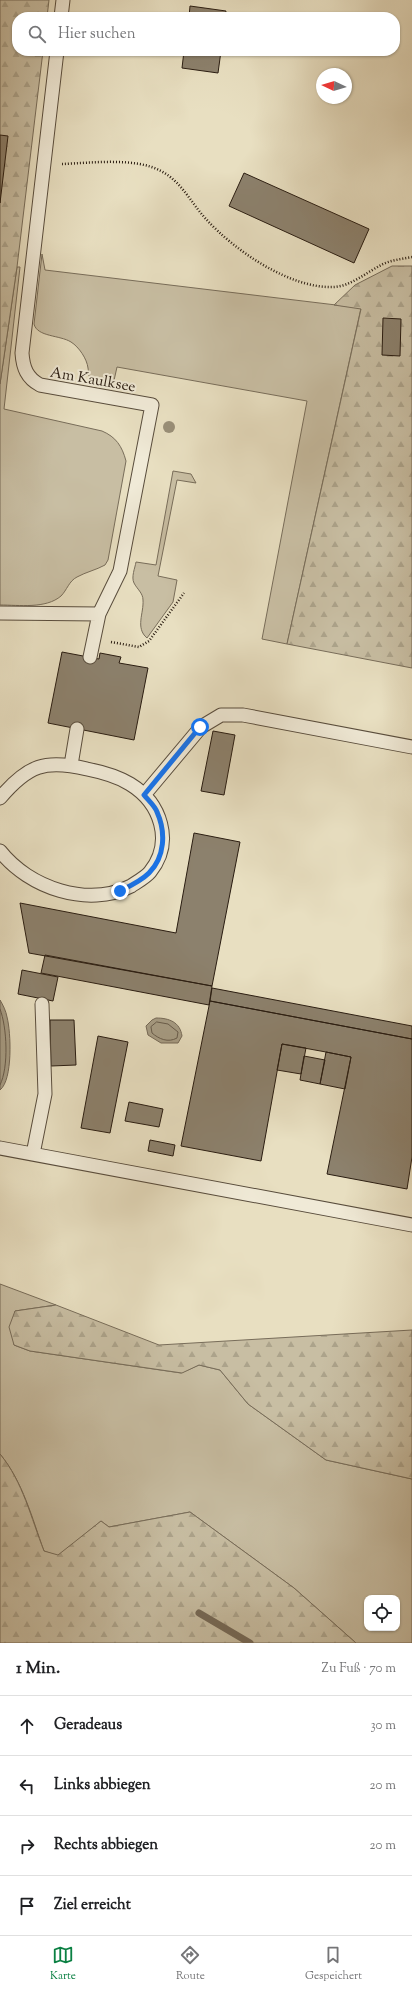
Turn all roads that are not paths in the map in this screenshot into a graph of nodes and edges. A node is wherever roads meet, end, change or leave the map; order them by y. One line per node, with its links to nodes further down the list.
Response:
1 (63, 0): 2 (lane)
2 (62, 12)
3 (56, 56): 5 (lane, Am Kaulksee)
4 (0, 612): 5 (lane)
5 (99, 614): 6 (lane, Am Kaulksee)
6 (90, 657)
7 (77, 729): 9 (lane)
8 (412, 747): 10 (lane)
9 (71, 765): 10 (lane); 11 (lane)
10 (144, 795): 12 (lane)
11 (0, 798)
12 (0, 852)
13 (42, 1004): 15 (lane)
14 (0, 1148): 15 (lane)
15 (33, 1154): 16 (lane)
16 (412, 1225)

